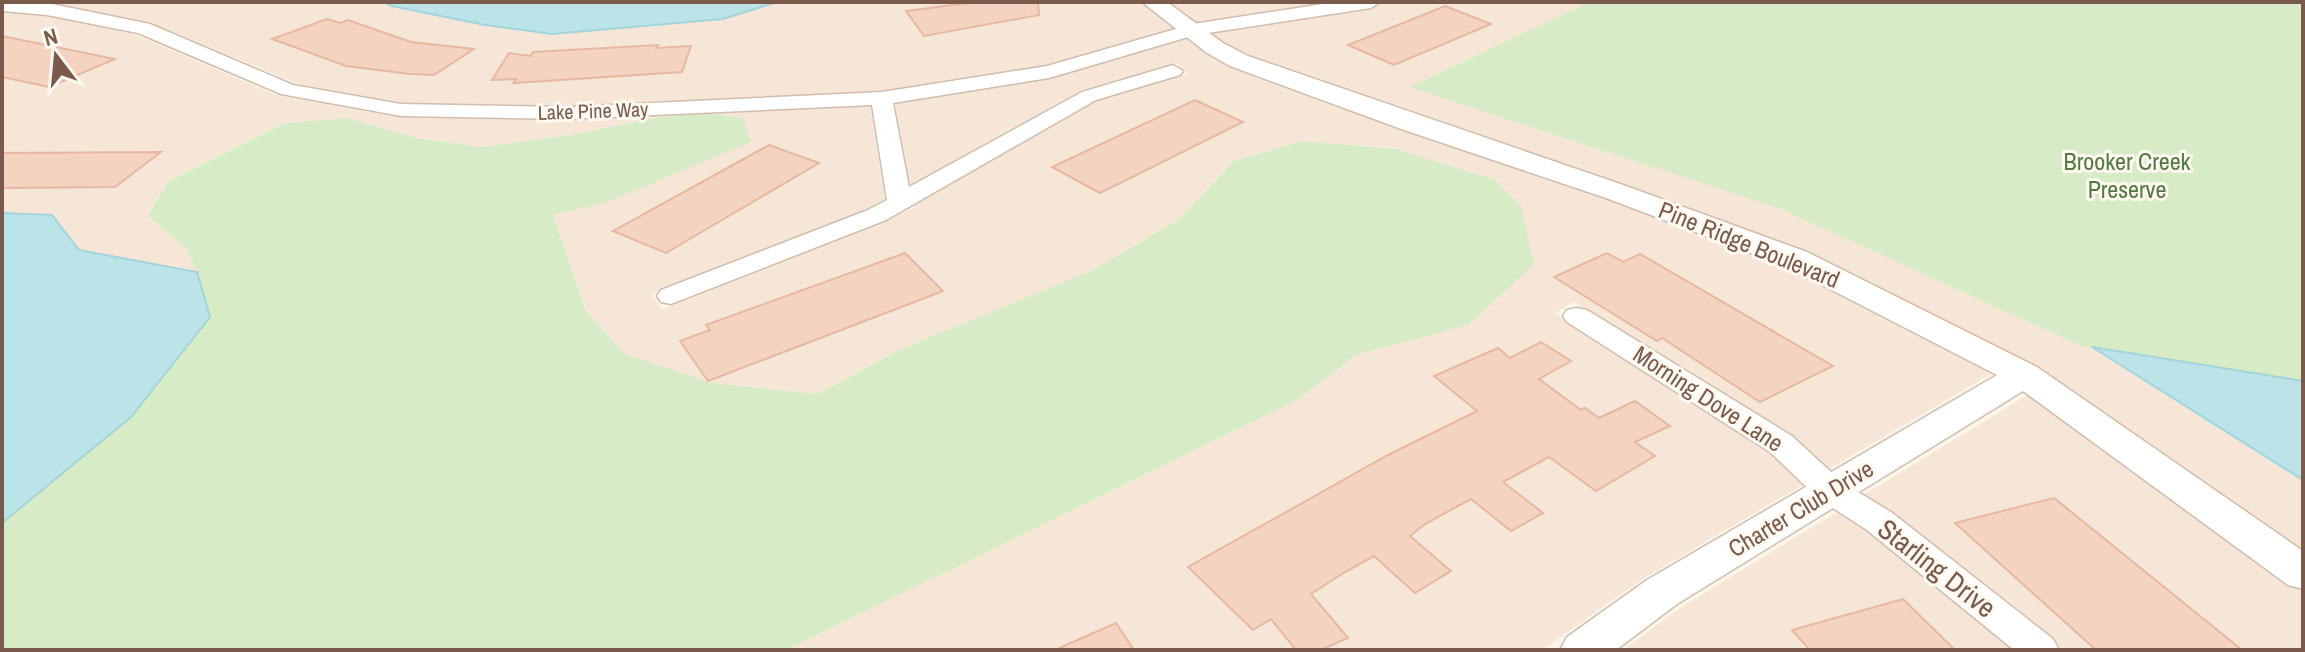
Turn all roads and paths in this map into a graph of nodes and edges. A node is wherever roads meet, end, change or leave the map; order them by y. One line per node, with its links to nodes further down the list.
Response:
1 (1153, 2): 4 (street, Pine Ridge Boulevard)
2 (1371, 2): 4 (street, Lake Pine Way)
3 (2, 5): 6 (street, Lake Pine Way)
4 (1193, 30): 6 (street, Lake Pine Way); 10 (street, Pine Ridge Boulevard)
5 (1173, 71): 7 (street)
6 (882, 98): 7 (street)
7 (899, 202): 8 (street)
8 (671, 296)
9 (1577, 316): 11 (street, Morning Dove Lane)
10 (2024, 375): 11 (street, Charter Club Drive); 12 (street, Pine Ridge Boulevard)
11 (1831, 491): 13 (street, Charter Club Drive); 14 (street, Starling Drive)
12 (2303, 573)
13 (1583, 650)
14 (2040, 650)

